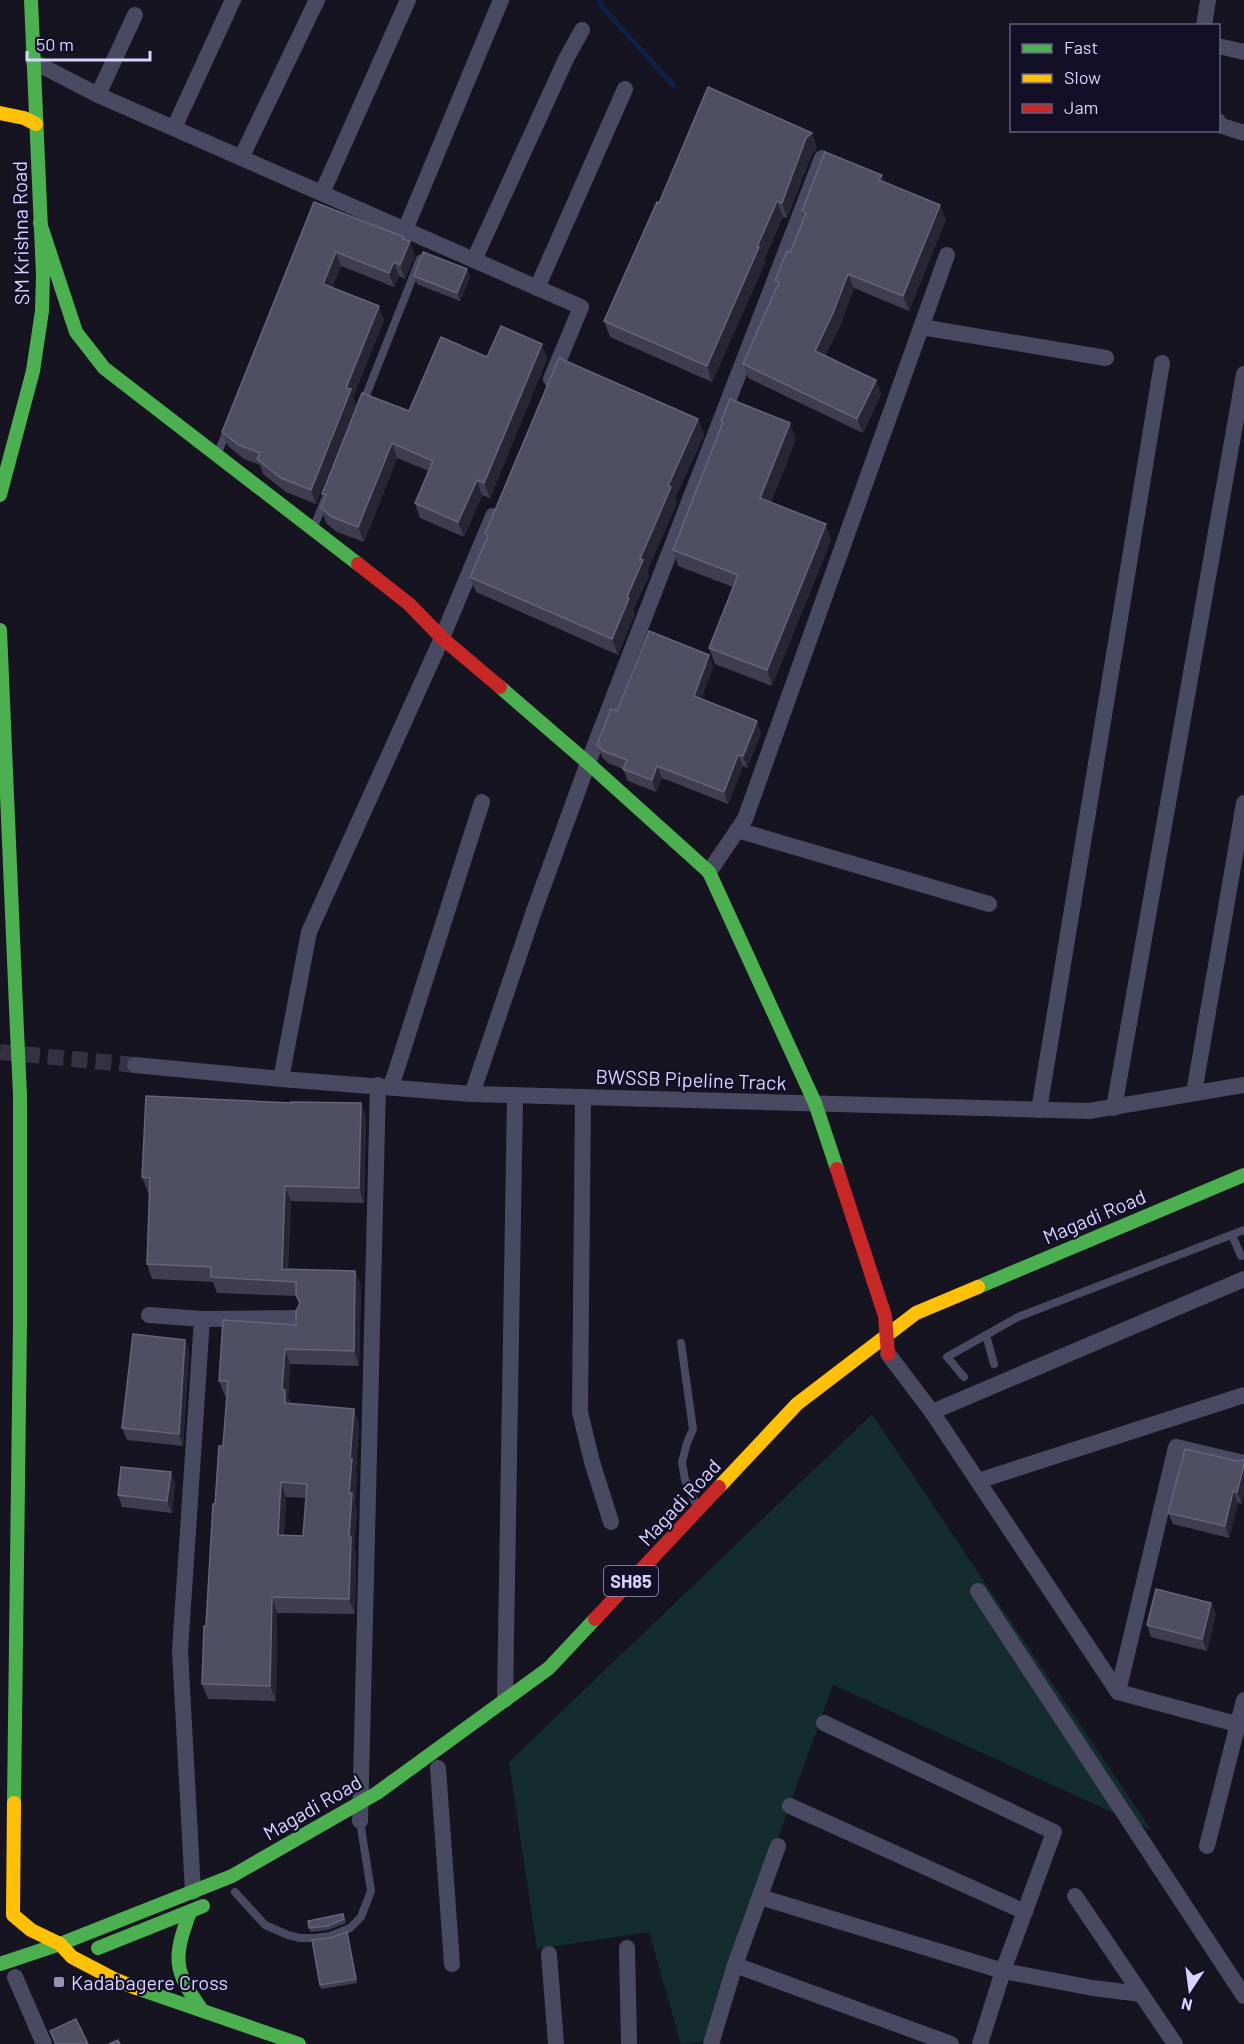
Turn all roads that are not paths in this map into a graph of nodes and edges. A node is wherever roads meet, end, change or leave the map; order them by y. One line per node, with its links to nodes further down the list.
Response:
1 (31, 0): 12 (street, SM Krishna Road)
2 (232, 0): 18 (street)
3 (317, 0): 20 (street)
4 (408, 0): 22 (street)
5 (501, 0): 24 (street)
6 (1208, 0): 8 (street)
7 (135, 15): 14 (street)
8 (1204, 24)
9 (582, 30): 27 (street)
10 (1220, 46): 11 (street)
11 (1244, 52)
12 (34, 62): 14 (street); 16 (street, SM Krishna Road)
13 (625, 89): 28 (street)
14 (98, 95): 18 (street)
15 (0, 113): 16 (street)
16 (36, 124): 23 (street, SM Krishna Road)
17 (1220, 125): 19 (street)
18 (174, 128): 20 (street)
19 (1244, 133)
20 (241, 158): 22 (street)
21 (822, 158): 43 (street)
22 (322, 193): 24 (street)
23 (40, 223): 36 (street); 38 (street, SM Krishna Road)
24 (405, 230): 27 (street)
25 (947, 255): 29 (street)
26 (420, 259): 34 (lane)
27 (474, 260): 28 (street)
28 (537, 288): 33 (street)
29 (921, 327): 30 (street); 46 (street)
30 (1106, 358)
31 (1162, 363): 59 (street)
32 (1244, 374): 58 (street)
33 (544, 395)
34 (360, 410)
35 (231, 421): 36 (lane)
36 (217, 455): 40 (street)
37 (330, 486): 40 (lane)
38 (0, 495)
39 (497, 506): 42 (street)
40 (313, 529): 42 (street)
41 (0, 630): 99 (street, bridge)
42 (442, 638): 43 (street); 50 (street)
43 (588, 763): 47 (street); 54 (street)
44 (482, 802): 52 (street)
45 (1244, 803): 53 (street)
46 (737, 830): 47 (street); 48 (street)
47 (709, 872): 57 (street)
48 (989, 904)
49 (135, 1065): 50 (street, BWSSB Pipeline Track)
50 (281, 1079): 52 (street, BWSSB Pipeline Track)
51 (1244, 1085): 53 (street, BWSSB Pipeline Track)
52 (385, 1086): 54 (street, BWSSB Pipeline Track); 88 (street)
53 (1194, 1093): 58 (street, BWSSB Pipeline Track)
54 (472, 1094): 55 (street, BWSSB Pipeline Track)
55 (514, 1095): 56 (street, BWSSB Pipeline Track); 83 (street)
56 (583, 1097): 57 (street, BWSSB Pipeline Track); 80 (street)
57 (815, 1103): 59 (street, BWSSB Pipeline Track); 69 (street)
58 (1114, 1108): 59 (street, BWSSB Pipeline Track)
59 (1039, 1110)
60 (1244, 1176): 69 (street, Magadi Road / SH85)
61 (1244, 1230): 62 (lane)
62 (1232, 1235): 63 (lane); 68 (lane)
63 (1241, 1256)
64 (1244, 1279): 76 (street)
65 (149, 1315): 67 (street)
66 (295, 1318): 67 (street)
67 (202, 1319): 93 (street)
68 (986, 1335): 73 (lane); 74 (lane)
69 (887, 1337): 72 (street); 79 (street, Magadi Road / SH85)
70 (904, 1342): 72 (street)
71 (681, 1343): 79 (lane)
72 (884, 1358): 76 (street)
73 (994, 1364)
74 (964, 1377)
75 (1244, 1395): 78 (street)
76 (932, 1412): 78 (street)
77 (1244, 1463): 82 (street)
78 (978, 1481): 82 (street)
79 (698, 1510): 83 (street, Magadi Road / SH85)
80 (611, 1522)
81 (978, 1591): 109 (street)
82 (1118, 1692): 86 (street)
83 (505, 1700): 88 (street, Magadi Road / SH85)
84 (1244, 1700): 86 (street)
85 (824, 1723): 98 (street)
86 (1241, 1725): 92 (street)
87 (438, 1768): 104 (street)
88 (359, 1804): 90 (street); 93 (street, Magadi Road / SH85)
89 (790, 1806): 98 (street)
90 (361, 1820): 94 (lane)
91 (778, 1846): 96 (street)
92 (1207, 1846)
93 (193, 1892): 99 (street, Magadi Road / SH85)
94 (231, 1894): 97 (street)
95 (1075, 1896): 108 (street)
96 (760, 1897): 105 (street); 106 (street)
97 (190, 1912): 102 (street); 110 (street)
98 (1025, 1912): 106 (street)
99 (60, 1944): 102 (street); 103 (street, Magadi Road / SH85)
100 (627, 1948): 114 (street)
101 (549, 1954): 113 (street)
102 (67, 1959): 110 (street)
103 (0, 1964)
104 (452, 1964)
105 (735, 1965): 115 (street); 116 (street)
106 (1003, 1971): 108 (street); 117 (street)
107 (13, 1977): 111 (street)
108 (1141, 1994): 118 (street)
109 (1244, 1996)
110 (201, 2010): 112 (street)
111 (44, 2044)
112 (298, 2044)
113 (556, 2044)
114 (629, 2044)
115 (711, 2044)
116 (951, 2044)
117 (980, 2044)
118 (1175, 2044)

